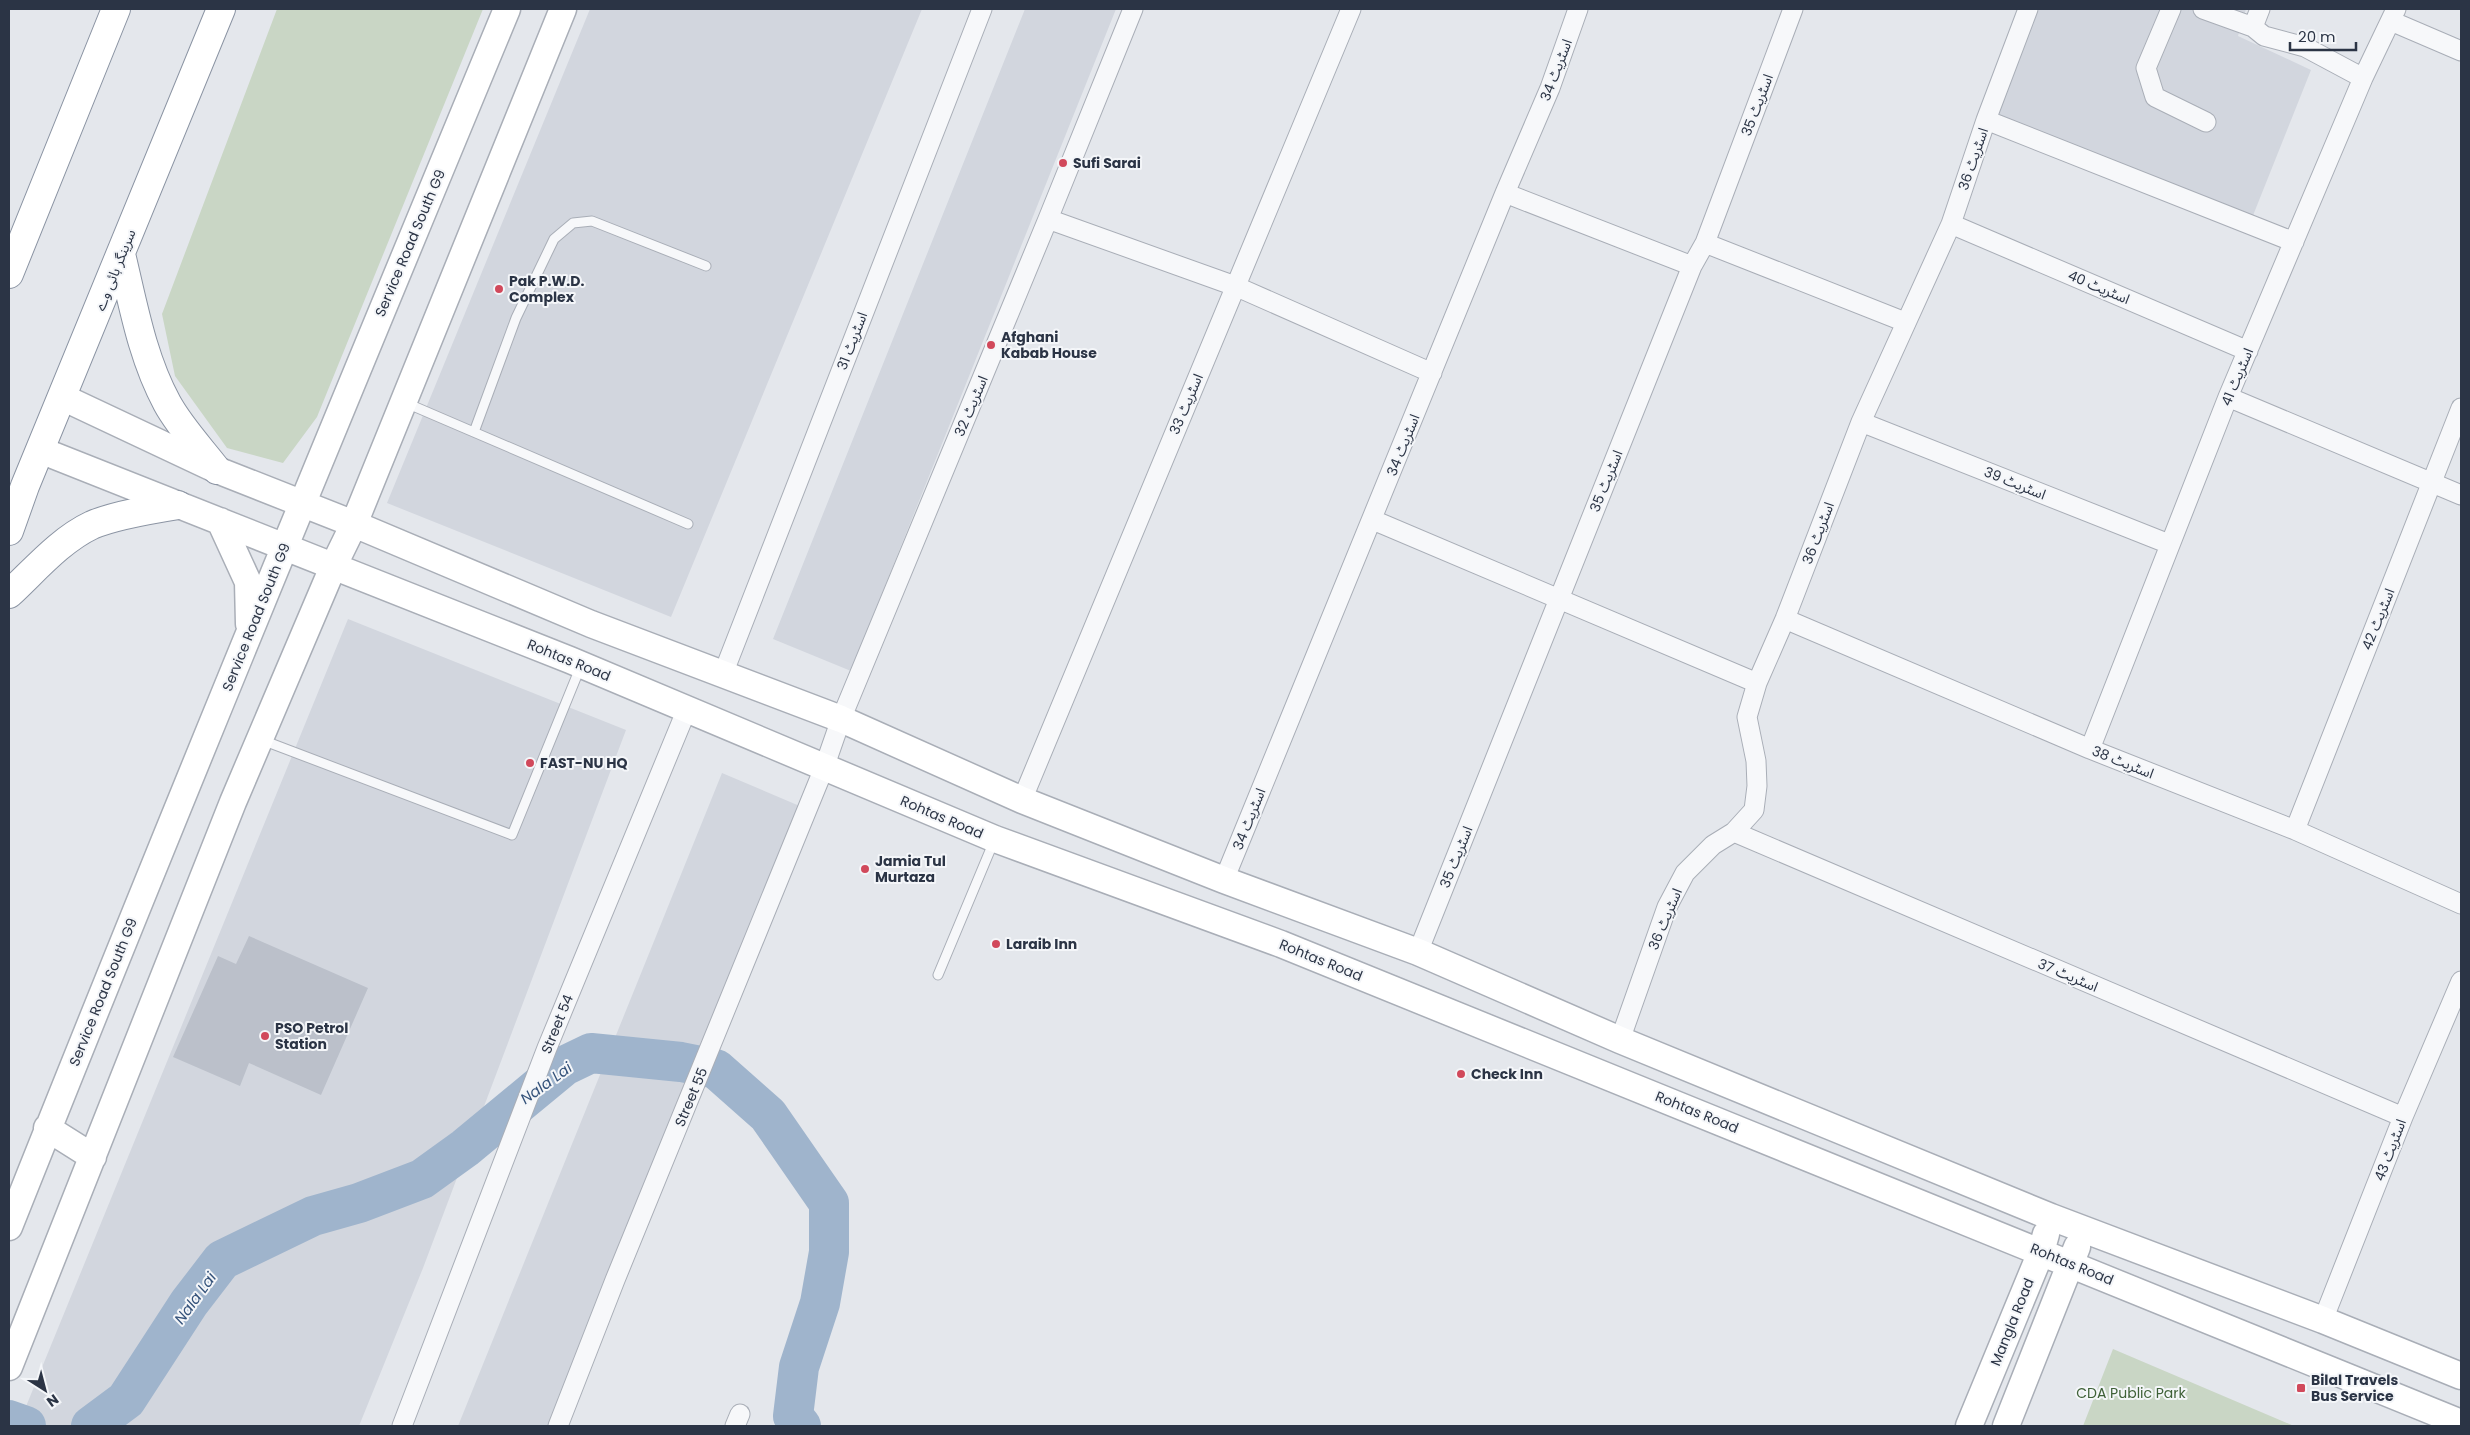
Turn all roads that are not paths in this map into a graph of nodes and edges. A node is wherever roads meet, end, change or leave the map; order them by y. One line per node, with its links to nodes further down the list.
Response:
1 (116, 9): 28 (highway)
2 (221, 9): 25 (highway, سرینگر ہائی وے)
3 (507, 9): 43 (main road, Service Road South G9)
4 (563, 9): 35 (main road)
5 (982, 9): 59 (street, اسٹریٹ 31)
6 (1133, 9): 21 (street, اسٹریٹ 32)
7 (1351, 9): 29 (street, اسٹریٹ 33)
8 (1578, 9): 20 (street, اسٹریٹ 34)
9 (1793, 9): 24 (street, اسٹریٹ 35)
10 (2028, 9): 18 (street, اسٹریٹ 36)
11 (2171, 9): 19 (street)
12 (2203, 9): 15 (street)
13 (2260, 9): 15 (street)
14 (2393, 15): 16 (street); 17 (street, اسٹریٹ 41)
15 (2253, 27): 17 (street)
16 (2461, 51)
17 (2363, 78): 23 (street, اسٹریٹ 41)
18 (1986, 120): 22 (street, اسٹریٹ 36); 23 (street)
19 (2206, 122)
20 (1505, 193): 27 (street); 32 (street, اسٹریٹ 34)
21 (1048, 219): 29 (street); 62 (street, اسٹریٹ 32)
22 (1951, 224): 30 (street, اسٹریٹ 36); 31 (street, اسٹریٹ 40)
23 (2294, 242): 31 (street, اسٹریٹ 41)
24 (1704, 243): 27 (street, اسٹریٹ 35); 30 (street)
25 (121, 254): 33 (highway, سرینگر ہائی وے); 40 (highway)
26 (706, 266): 38 (lane)
27 (1692, 266): 54 (street, اسٹریٹ 35)
28 (9, 274)
29 (1235, 286): 32 (street); 66 (street, اسٹریٹ 33)
30 (1905, 322): 37 (street, اسٹریٹ 36)
31 (2248, 351): 34 (street, اسٹریٹ 41)
32 (1432, 373): 45 (street, اسٹریٹ 34)
33 (62, 397): 39 (highway, سرینگر ہائی وے); 40 (main road)
34 (2228, 397): 41 (street); 50 (street, اسٹریٹ 41)
35 (404, 402): 38 (lane); 47 (main road)
36 (2461, 408): 41 (street, اسٹریٹ 42)
37 (1861, 422): 50 (street, اسٹریٹ 39); 55 (street, اسٹریٹ 36)
38 (474, 432): 48 (lane)
39 (40, 450): 44 (main road, Rohtas Road); 49 (highway, سرینگر ہائی وے)
40 (217, 470): 43 (main road)
41 (2432, 482): 42 (street); 67 (street, اسٹریٹ 42)
42 (2461, 495)
43 (302, 503): 47 (main road); 51 (main road, Service Road South G9)
44 (178, 505): 46 (main road, Rohtas Road); 53 (highway)
45 (1373, 520): 54 (street); 70 (street, اسٹریٹ 34)
46 (220, 521): 51 (main road, Rohtas Road); 57 (main road)
47 (354, 524): 52 (main road); 56 (main road)
48 (688, 524)
49 (9, 530)
50 (2169, 544): 64 (street, اسٹریٹ 41)
51 (284, 547): 52 (main road, Rohtas Road); 57 (main road, Service Road South G9)
52 (333, 566): 58 (main road, Rohtas Road); 63 (main road)
53 (9, 594)
54 (1559, 598): 60 (street); 72 (street, اسٹریٹ 35)
55 (1785, 619): 60 (street, اسٹریٹ 36); 64 (street, اسٹریٹ 38)
56 (591, 624): 58 (main road); 59 (main road)
57 (245, 647): 77 (main road, Service Road South G9)
58 (575, 663): 61 (main road, Rohtas Road); 63 (lane)
59 (723, 674): 62 (main road)
60 (1757, 683): 68 (street, اسٹریٹ 36)
61 (687, 709): 65 (main road, Rohtas Road); 88 (street, Street 54)
62 (841, 720): 65 (street, اسٹریٹ 32); 66 (main road)
63 (260, 739): 78 (main road)
64 (2090, 749): 67 (street, اسٹریٹ 38)
65 (824, 768): 69 (main road, Rohtas Road); 89 (street, Street 55)
66 (1022, 800): 70 (main road)
67 (2295, 830): 71 (street, اسٹریٹ 38)
68 (1734, 832): 75 (street, اسٹریٹ 36); 76 (street, اسٹریٹ 37)
69 (995, 839): 73 (lane); 82 (main road, Rohtas Road)
70 (1224, 880): 72 (main road)
71 (2461, 904)
72 (1418, 952): 75 (main road)
73 (938, 975)
74 (2461, 981): 76 (street, اسٹریٹ 43)
75 (1620, 1040): 79 (main road)
76 (2403, 1117): 84 (street, اسٹریٹ 43)
77 (47, 1128): 78 (main road); 80 (main road, Service Road South G9)
78 (92, 1157): 85 (main road)
79 (2051, 1217): 81 (main road); 82 (main road, Mangla Road)
80 (9, 1227)
81 (2084, 1230): 83 (main road); 84 (main road)
82 (2041, 1252): 83 (main road, Rohtas Road); 90 (main road, Mangla Road)
83 (2071, 1264): 87 (main road, Rohtas Road); 91 (main road)
84 (2323, 1320): 86 (main road)
85 (9, 1367)
86 (2461, 1376)
87 (2461, 1423)
88 (402, 1426)
89 (558, 1426)
90 (1969, 1426)
91 (2006, 1426)

